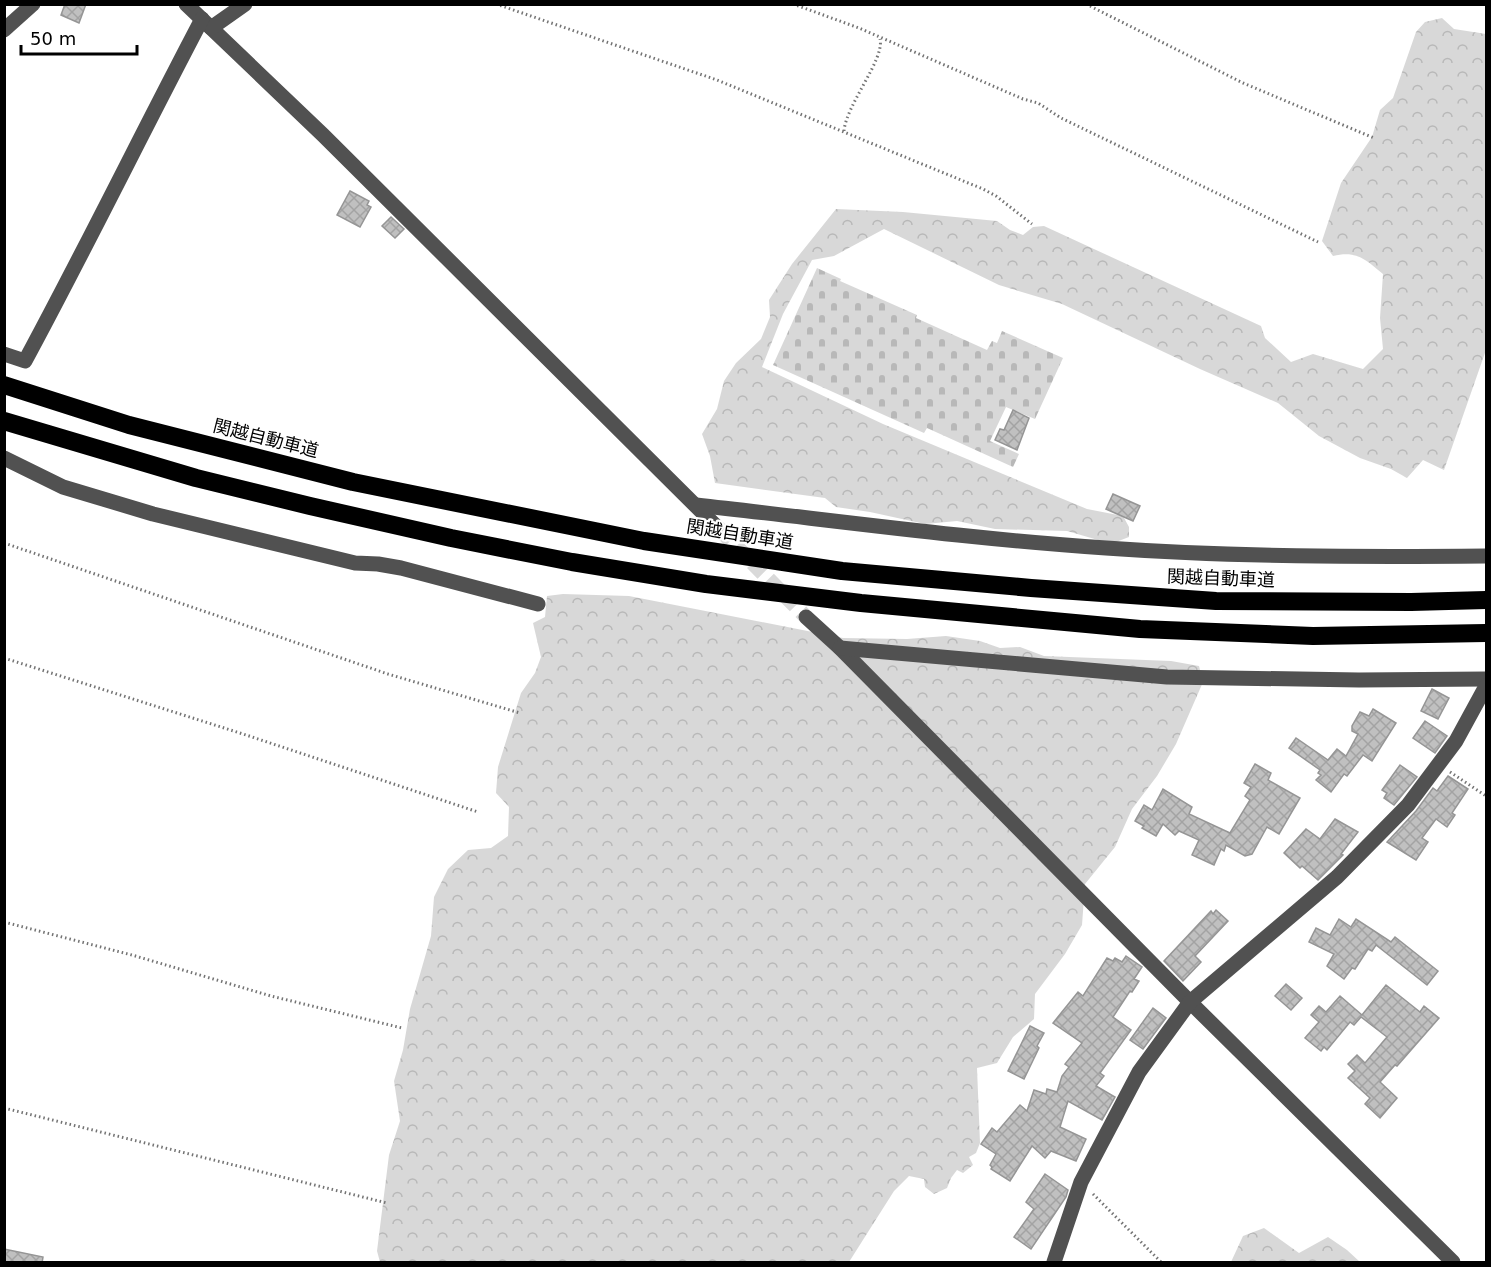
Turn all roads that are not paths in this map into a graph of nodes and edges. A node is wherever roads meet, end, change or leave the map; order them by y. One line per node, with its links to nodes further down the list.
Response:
1 (33, 4): 5 (street)
2 (186, 4): 4 (street)
3 (244, 4): 4 (street)
4 (206, 24): 6 (street); 10 (street)
5 (4, 30)
6 (4, 354)
7 (4, 385): 13 (highway, 関越自動車道)
8 (4, 421): 16 (highway)
9 (4, 458): 14 (street)
10 (696, 505): 11 (street); 12 (street)
11 (720, 530)
12 (1486, 556)
13 (1486, 600)
14 (538, 604)
15 (806, 617): 17 (street)
16 (1486, 633)
17 (840, 648): 18 (street); 20 (street)
18 (1486, 679)
19 (1486, 686): 20 (street)
20 (1190, 1002): 21 (street); 22 (street)
21 (1054, 1263)
22 (1453, 1263)

